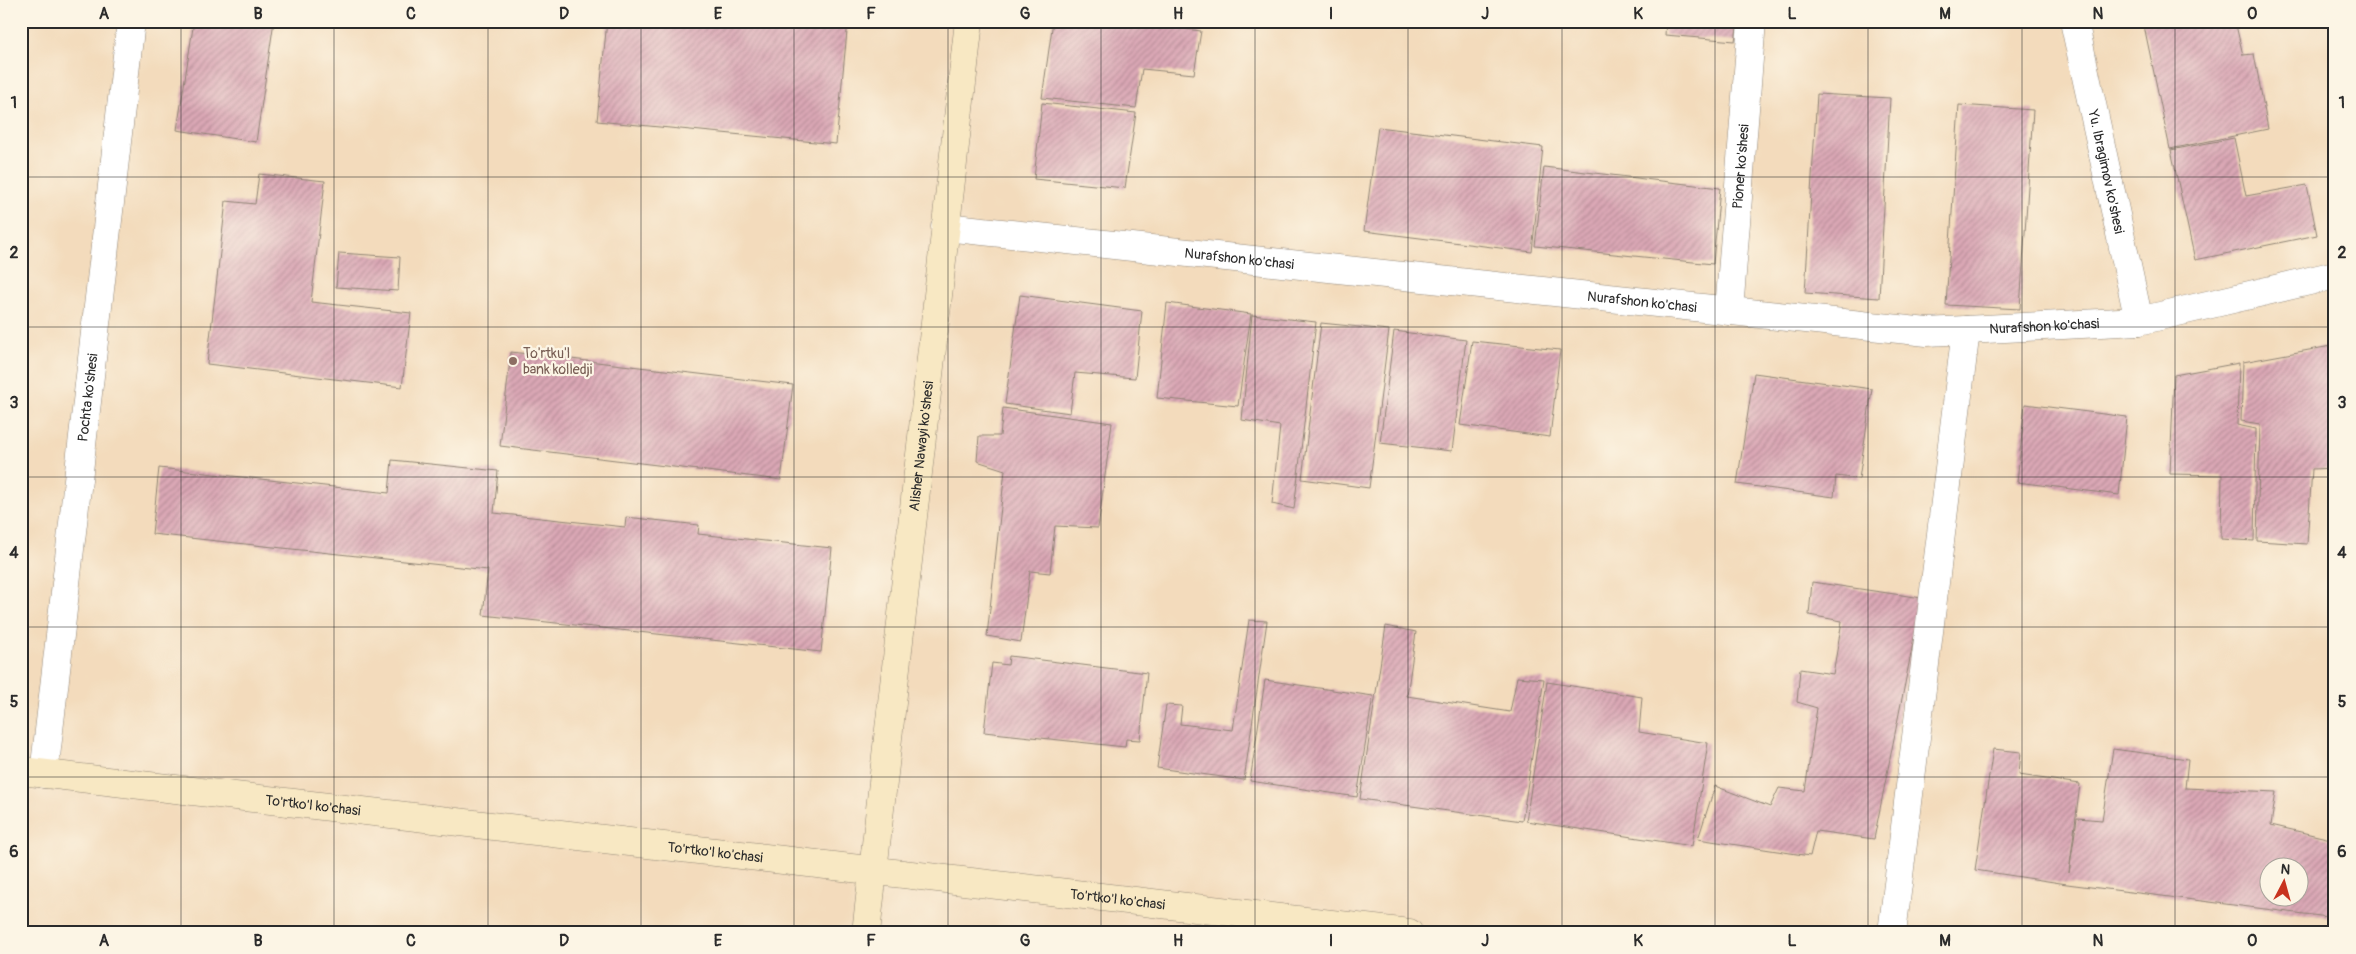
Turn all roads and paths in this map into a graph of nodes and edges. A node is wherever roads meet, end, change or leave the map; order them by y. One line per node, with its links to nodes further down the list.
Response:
1 (131, 21): 10 (street, Pochta ko'shesi)
2 (969, 21): 5 (street, Alisher Nawayi ko'shesi)
3 (1752, 21): 7 (street, Pioner ko'shesi)
4 (2074, 21): 8 (street, Yu. Ibragimov ko'shesi)
5 (945, 227): 7 (street, Nurafshon ko'chasi); 11 (street, Alisher Nawayi ko'shesi)
6 (2335, 275): 8 (street, Nurafshon ko'chasi)
7 (1729, 312): 9 (street, Nurafshon ko'chasi)
8 (2139, 321): 9 (street, Nurafshon ko'chasi)
9 (1966, 330): 14 (street)
10 (33, 773): 11 (street, To'rtko'l ko'chasi)
11 (872, 870): 12 (street, Alisher Nawayi ko'shesi); 13 (street, To'rtko'l ko'chasi)
12 (866, 933)
13 (1409, 933)
14 (1892, 933)

